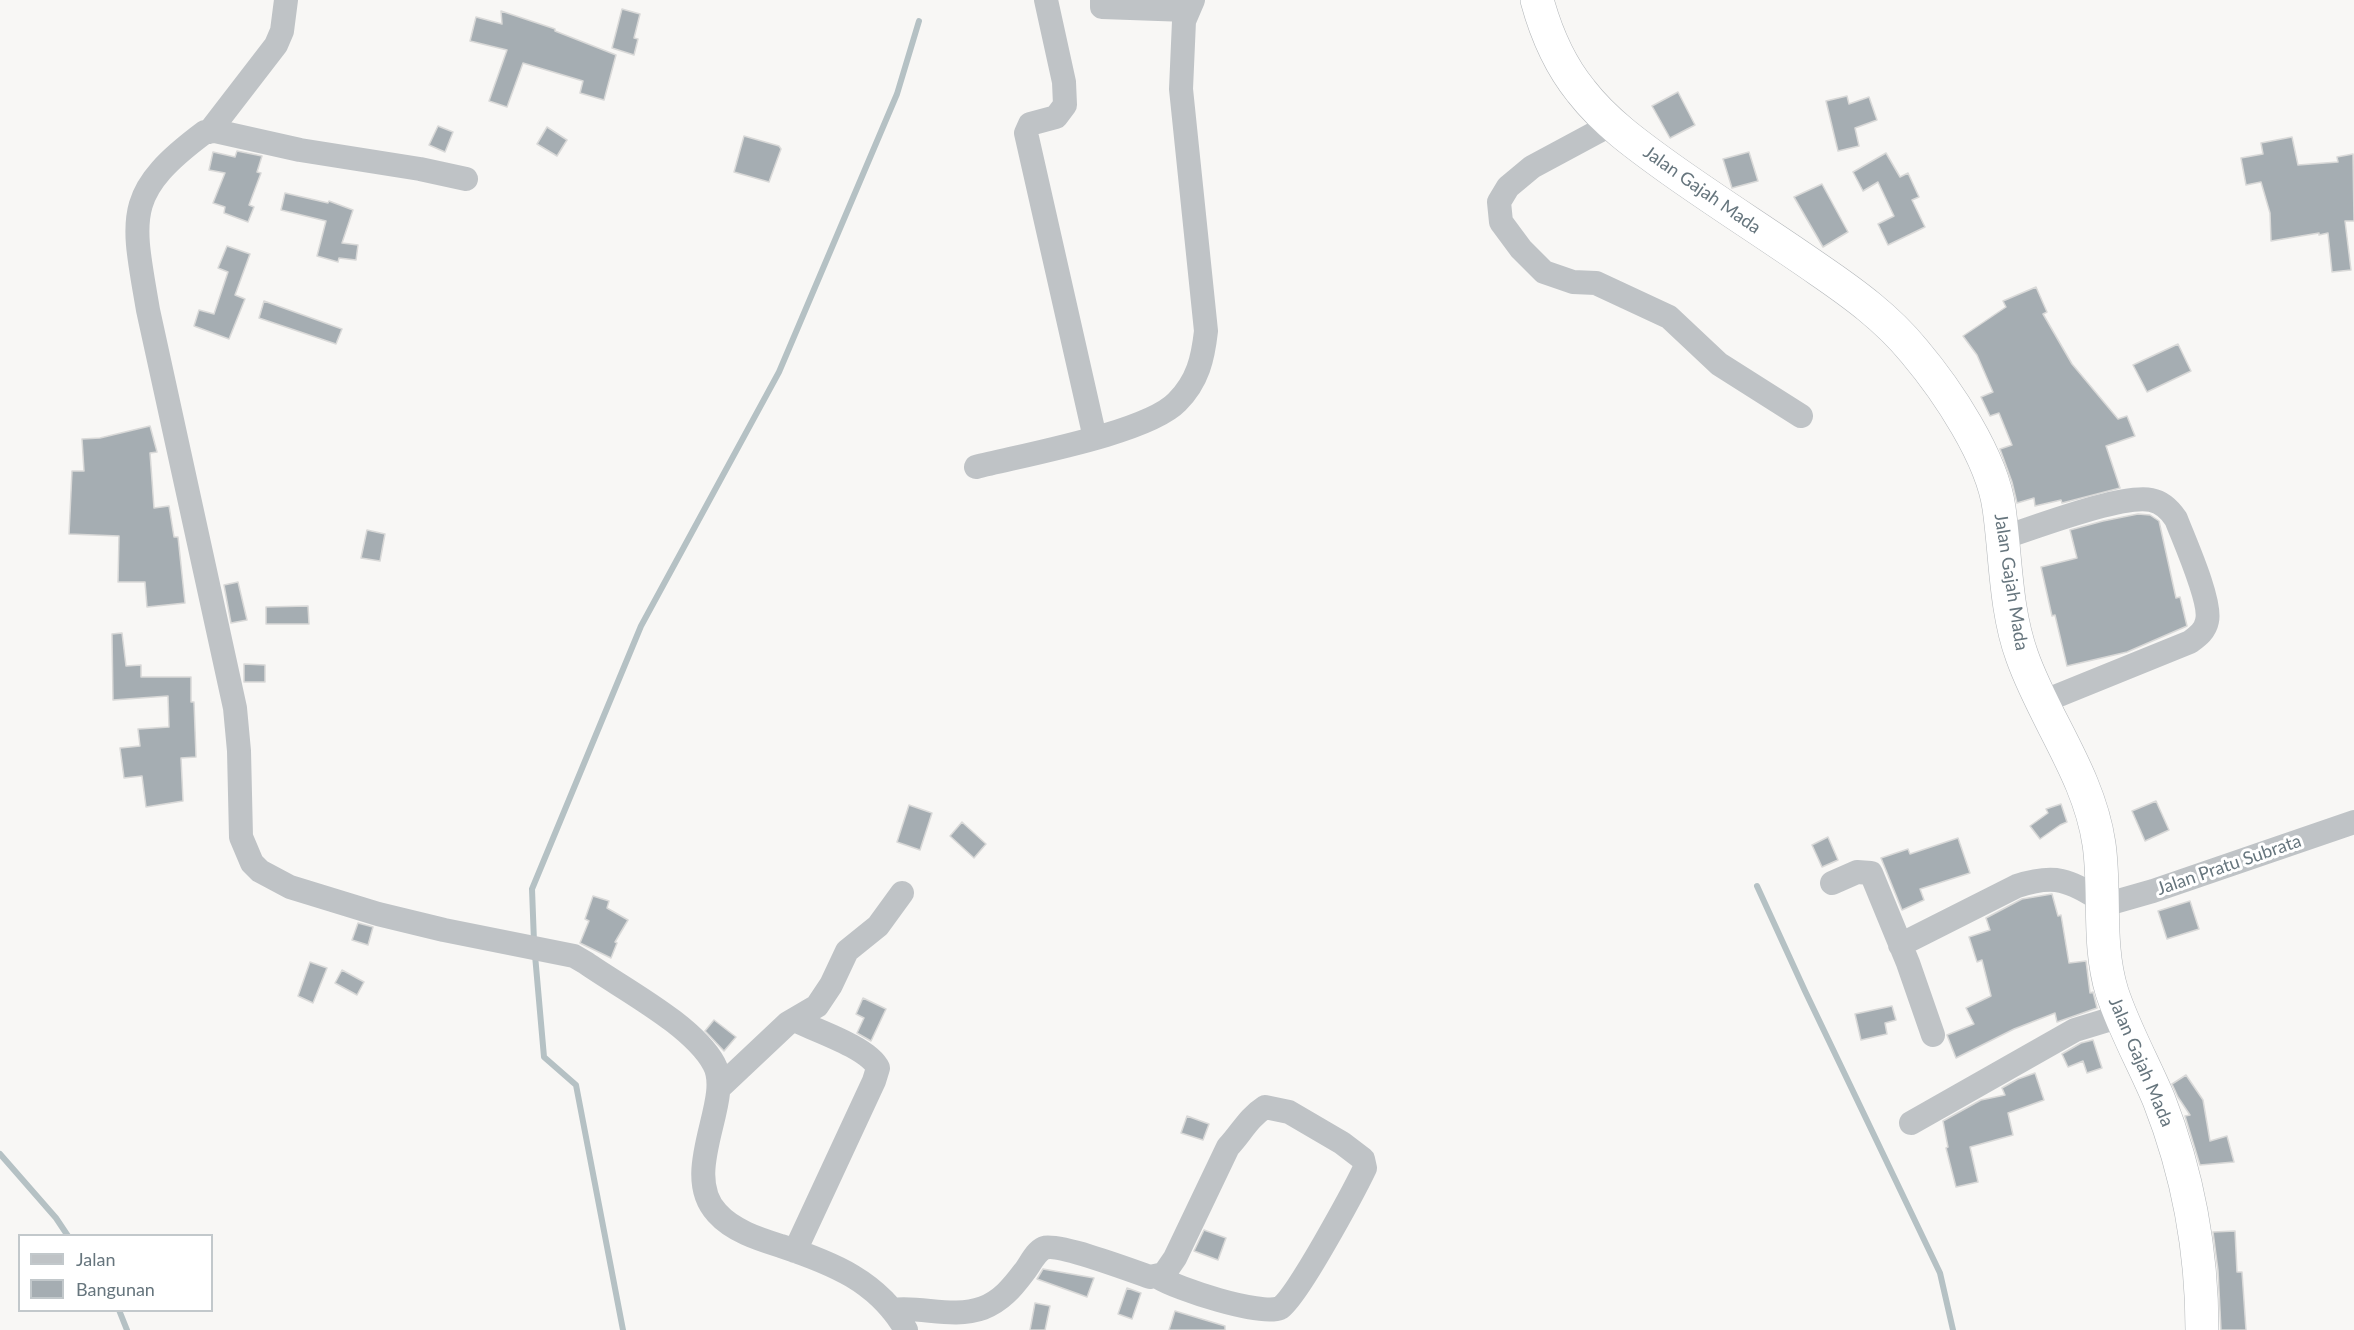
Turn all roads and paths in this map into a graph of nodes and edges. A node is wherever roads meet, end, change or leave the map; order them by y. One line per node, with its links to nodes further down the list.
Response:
1 (286, 0): 7 (street)
2 (1046, 0): 10 (street)
3 (1102, 0): 5 (street)
4 (1537, 0): 6 (highway, Jalan Gajah Mada)
5 (1190, 5): 10 (street)
6 (1612, 124): 9 (street); 12 (highway, Jalan Gajah Mada)
7 (209, 132): 8 (street); 22 (street)
8 (466, 179)
9 (1801, 416)
10 (1095, 438): 11 (street)
11 (976, 466)
12 (2002, 538): 13 (highway, Jalan Gajah Mada); 13 (street)
13 (2042, 702): 17 (highway, Jalan Gajah Mada)
14 (2354, 822): 17 (street, Jalan Pratu Subrata)
15 (1832, 883): 18 (street)
16 (903, 893): 20 (street)
17 (2104, 903): 18 (street); 19 (highway, Jalan Gajah Mada)
18 (1900, 945): 21 (street)
19 (2121, 1016): 23 (street); 28 (highway, Jalan Gajah Mada)
20 (794, 1020): 22 (street); 24 (street)
21 (1933, 1035)
22 (720, 1089): 24 (street)
23 (1911, 1123)
24 (795, 1251): 26 (street)
25 (1158, 1276): 25 (street); 26 (street)
26 (892, 1310): 27 (street)
27 (906, 1330)
28 (2202, 1330)

